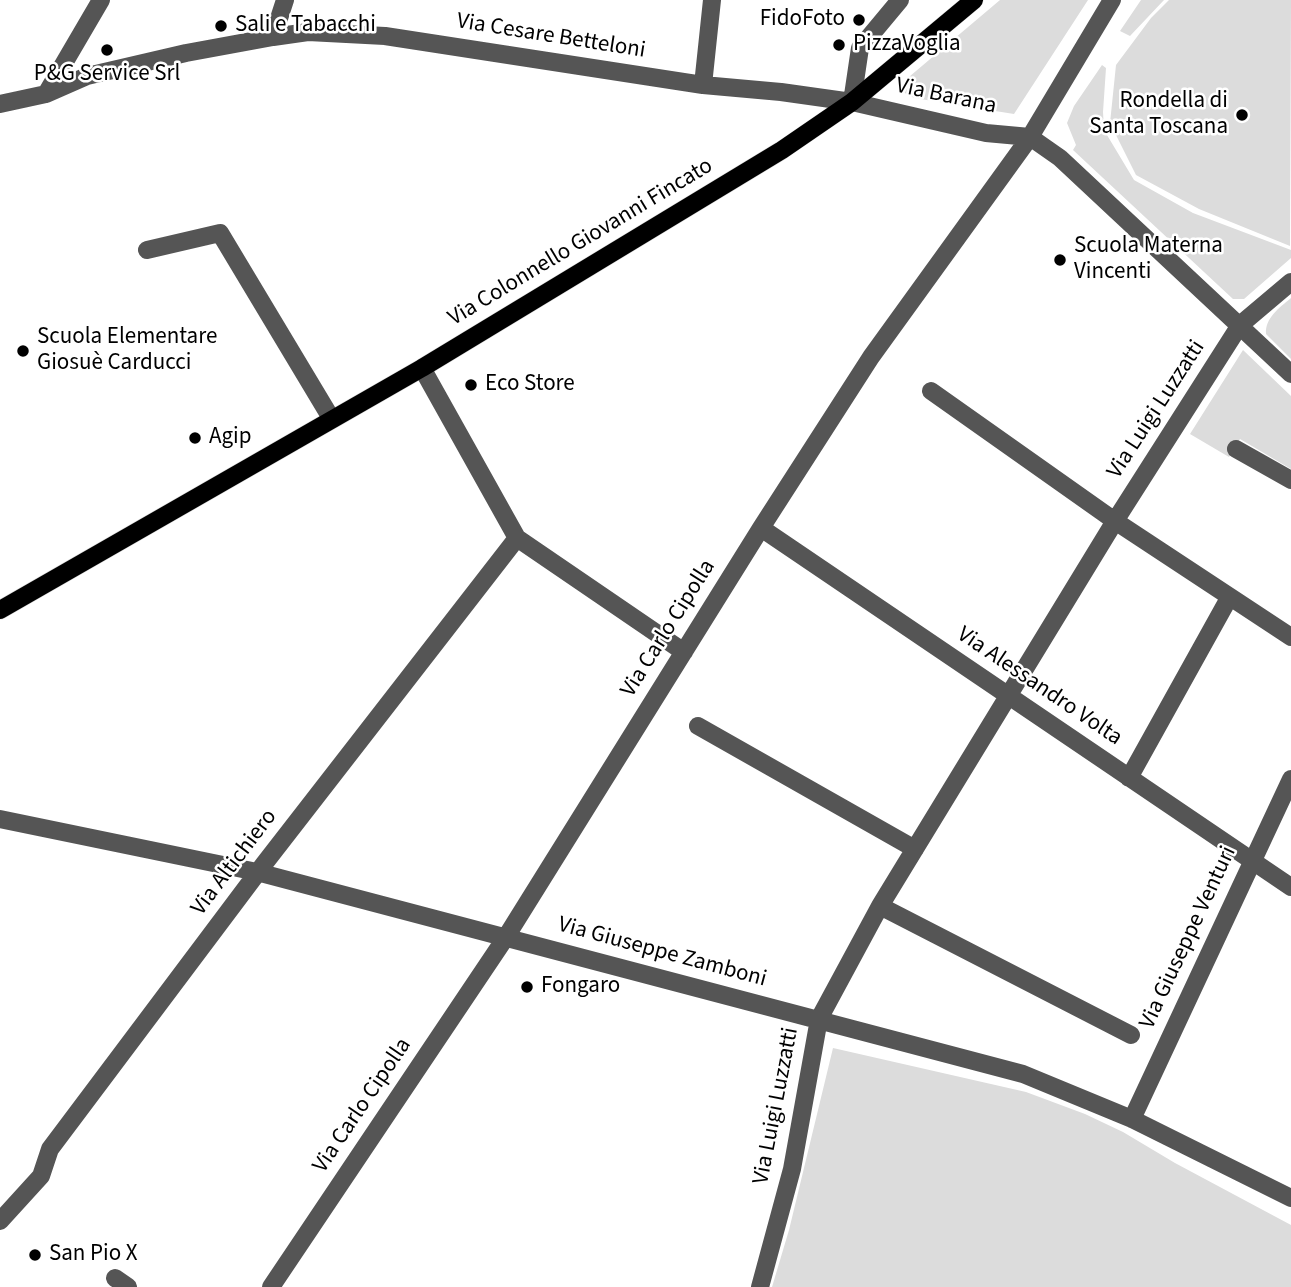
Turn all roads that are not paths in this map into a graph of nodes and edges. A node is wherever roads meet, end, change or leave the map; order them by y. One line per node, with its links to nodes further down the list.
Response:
1 (101, 0): 9 (street)
2 (285, 0): 7 (street)
3 (712, 0): 8 (street)
4 (900, 0): 10 (street)
5 (974, 0): 10 (main road, Via Barana)
6 (1112, 0): 12 (street, Via Carlo Cipolla)
7 (273, 37): 8 (street, Via Cesare Betteloni); 9 (street, Via Cesare Betteloni)
8 (703, 85): 10 (street, Via Cesare Betteloni)
9 (46, 94): 11 (street, Via Cesare Betteloni)
10 (852, 102): 12 (street, Via Barana); 16 (main road, Via Colonnello Giovanni Fincato)
11 (0, 104)
12 (1030, 137): 15 (street); 23 (street, Via Carlo Cipolla)
13 (147, 250): 19 (street)
14 (1291, 282): 15 (street, Via Luigi Luzzatti)
15 (1240, 325): 17 (street); 22 (street, Via Luigi Luzzatti)
16 (422, 368): 19 (main road, Via Colonnello Giovanni Fincato); 24 (street)
17 (1291, 374)
18 (931, 391): 22 (street)
19 (331, 418): 26 (main road, Via Colonnello Giovanni Fincato)
20 (1236, 449): 21 (street)
21 (1291, 480)
22 (1115, 521): 25 (street); 29 (street, Via Luigi Luzzatti)
23 (761, 528): 28 (street, Via Carlo Cipolla); 29 (street, Via Alessandro Volta)
24 (517, 538): 28 (street); 36 (street, Via Altichiero)
25 (1229, 598): 27 (street); 31 (street)
26 (0, 610)
27 (1291, 637)
28 (684, 652): 39 (street, Via Carlo Cipolla)
29 (1009, 696): 31 (street, Via Alessandro Volta); 34 (street, Via Luigi Luzzatti)
30 (698, 726): 34 (street)
31 (1129, 778): 35 (street, Via Alessandro Volta)
32 (1291, 779): 35 (street, Via Giuseppe Venturi)
33 (0, 819): 36 (street, Via Giuseppe Zamboni)
34 (915, 849): 38 (street, Via Luigi Luzzatti)
35 (1252, 861): 37 (street, Via Alessandro Volta); 42 (street, Via Giuseppe Venturi)
36 (257, 872): 39 (street, Via Giuseppe Zamboni); 44 (street, Via Altichiero)
37 (1291, 887)
38 (880, 906): 40 (street, Via Luigi Luzzatti); 41 (street)
39 (506, 937): 40 (street, Via Giuseppe Zamboni); 45 (street, Via Carlo Cipolla)
40 (819, 1019): 42 (street, Via Giuseppe Zamboni); 46 (street, Via Luigi Luzzatti)
41 (1131, 1035)
42 (1132, 1119): 43 (street, Via Giuseppe Zamboni)
43 (1291, 1198)
44 (0, 1221)
45 (276, 1286)
46 (760, 1287)

